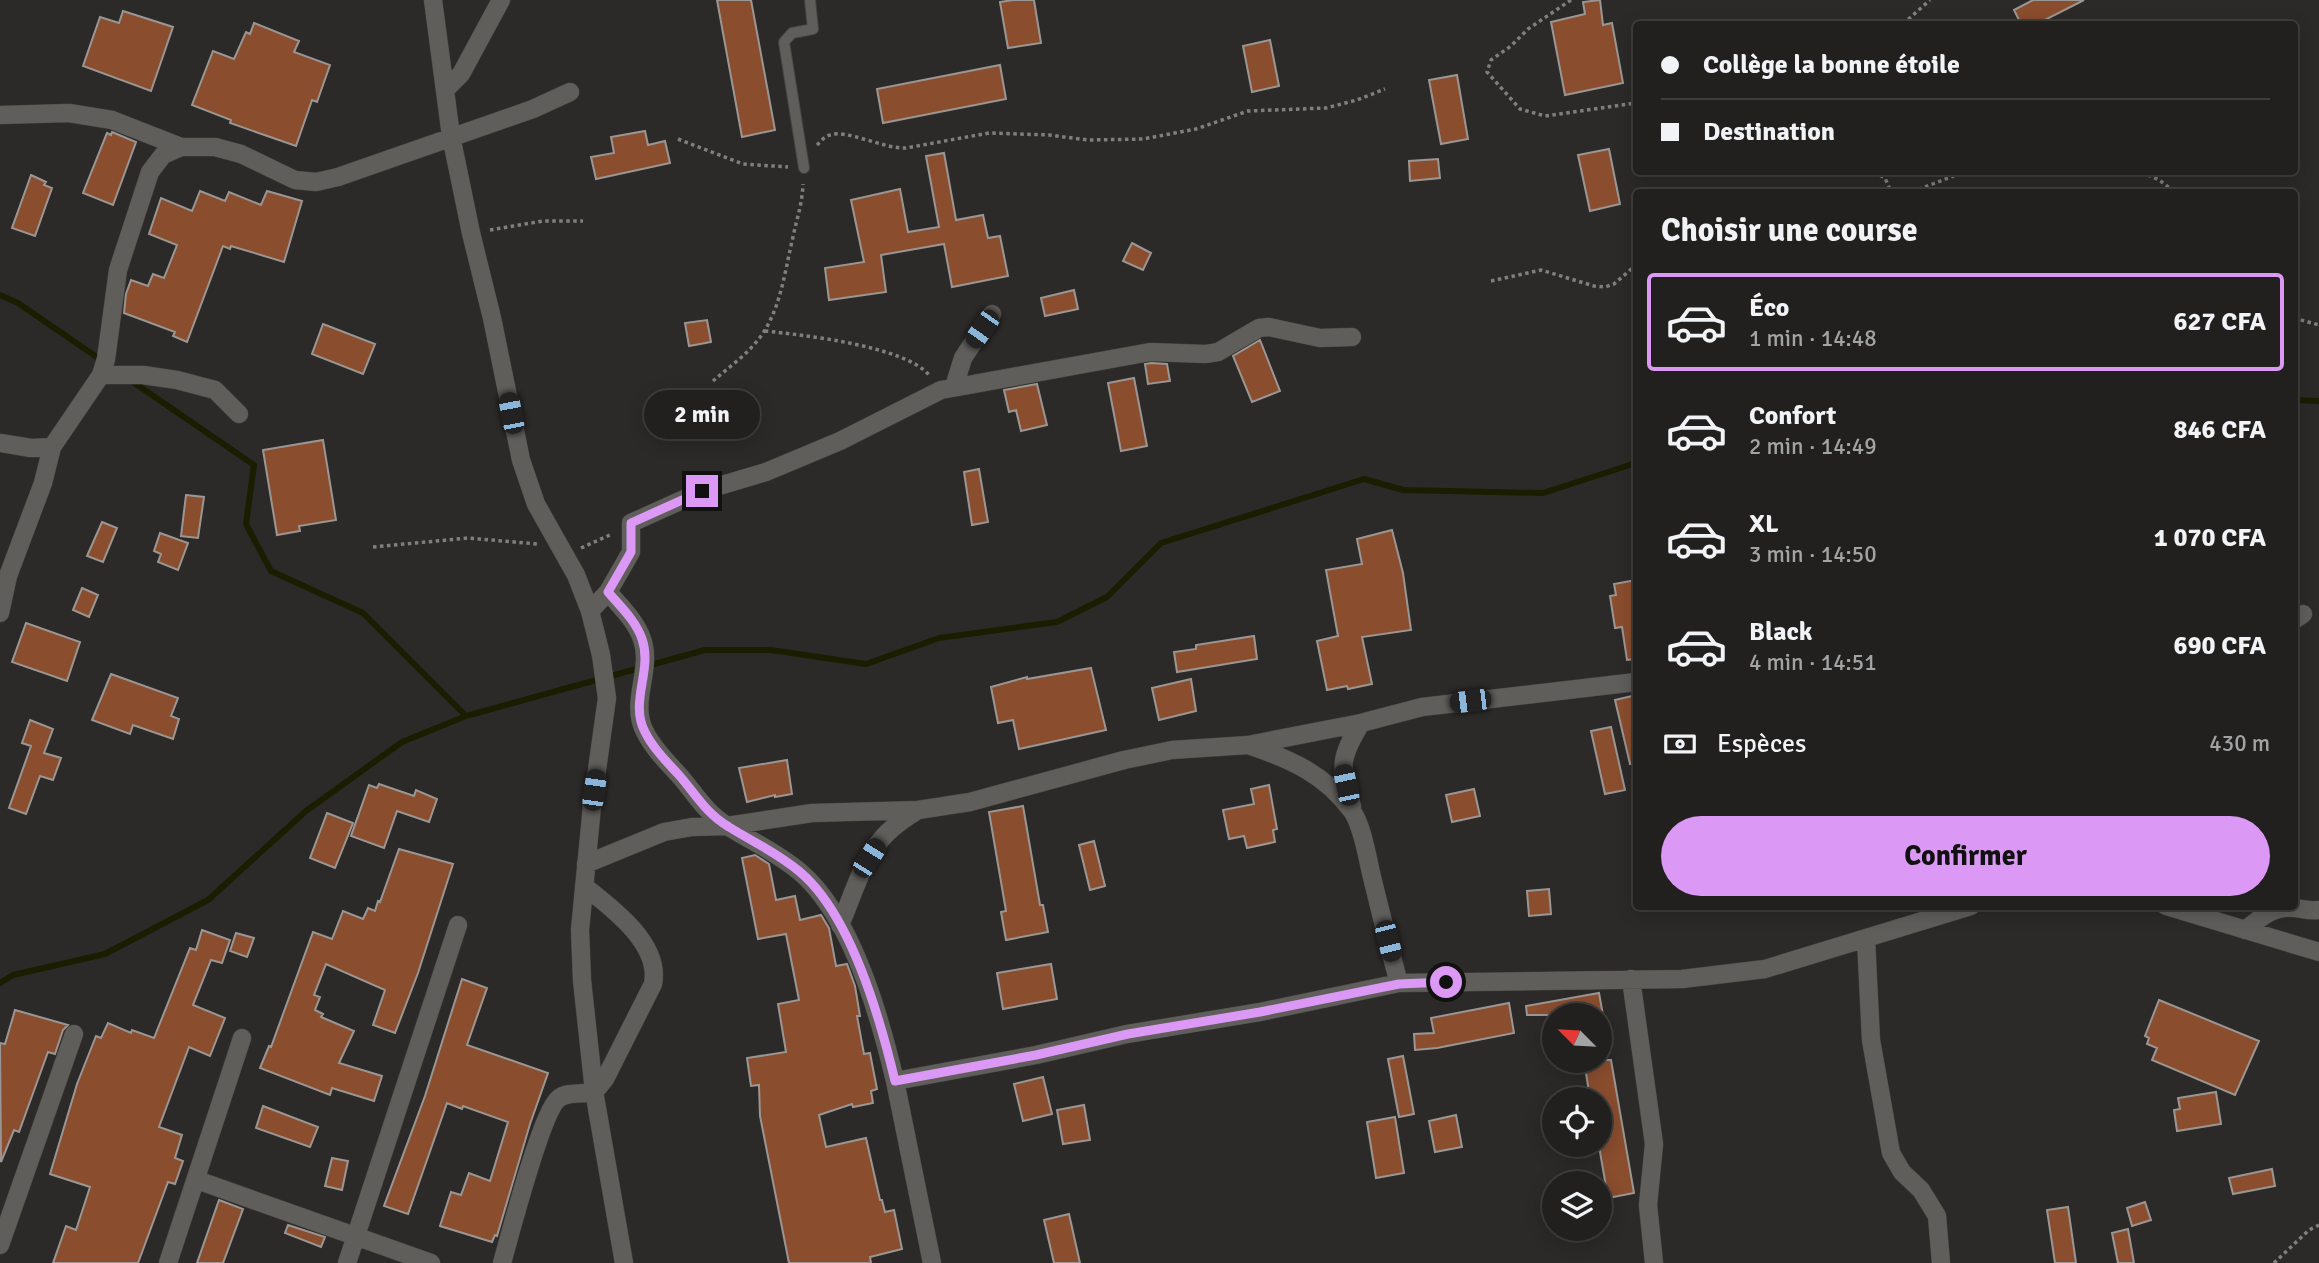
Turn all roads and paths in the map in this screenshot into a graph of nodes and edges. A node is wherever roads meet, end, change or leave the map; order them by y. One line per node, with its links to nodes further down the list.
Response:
1 (501, 0): 8 (street)
2 (810, 0): 16 (lane)
3 (1571, 0): 10 (path)
4 (1930, 0): 6 (path)
5 (433, 1): 8 (street)
6 (1906, 21)
7 (1385, 89): 15 (path)
8 (445, 90): 12 (street)
9 (570, 92): 12 (street)
10 (1633, 103)
11 (0, 115): 14 (street)
12 (452, 136): 14 (street); 24 (street)
13 (678, 139): 16 (path)
14 (181, 147): 32 (street)
15 (814, 150)
16 (804, 168): 30 (path)
17 (1880, 175): 20 (path)
18 (1956, 175): 21 (path)
19 (2150, 175): 22 (path)
20 (1890, 189)
21 (1920, 189)
22 (2171, 189)
23 (583, 221): 24 (path)
24 (471, 233): 40 (street)
25 (1633, 268): 26 (path)
26 (1491, 281)
27 (992, 314): 34 (street)
28 (2298, 319): 29 (path)
29 (2319, 325)
30 (765, 331): 33 (path); 34 (path)
31 (1352, 337): 34 (street)
32 (101, 375): 35 (street); 37 (street)
33 (713, 381)
34 (948, 388): 38 (street)
35 (239, 414)
36 (0, 443): 37 (street)
37 (52, 447): 43 (street)
38 (631, 523): 40 (path); 41 (street)
39 (373, 547): 40 (path)
40 (564, 553): 42 (street)
41 (608, 592): 42 (street); 49 (street)
42 (590, 611): 50 (street)
43 (0, 613)
44 (1633, 682): 45 (street)
45 (1361, 723): 46 (street); 48 (street)
46 (1248, 745): 47 (street); 48 (street)
47 (918, 810): 49 (street); 58 (street)
48 (1354, 813): 63 (street)
49 (727, 826): 50 (street); 58 (street)
50 (586, 864): 51 (street)
51 (584, 886): 67 (street); 67 (street)
52 (2298, 909): 56 (street)
53 (1958, 910): 60 (street)
54 (2179, 910): 59 (street)
55 (2277, 910): 59 (street)
56 (2319, 910)
57 (458, 925): 70 (street)
58 (840, 925): 66 (street)
59 (2245, 930): 61 (street)
60 (1866, 939): 62 (street); 79 (street)
61 (2319, 952)
62 (1632, 979): 63 (street); 78 (street)
63 (1399, 984): 66 (street)
64 (74, 1034): 71 (street)
65 (242, 1038): 68 (street)
66 (895, 1081): 77 (street)
67 (594, 1091): 75 (street); 76 (street)
68 (197, 1180): 70 (street); 72 (street)
69 (2319, 1225): 80 (path)
70 (356, 1235): 73 (street); 74 (street)
71 (0, 1245)
72 (168, 1263)
73 (347, 1263)
74 (431, 1263)
75 (502, 1263)
76 (624, 1263)
77 (932, 1263)
78 (1654, 1263)
79 (1941, 1263)
80 (2274, 1263)

